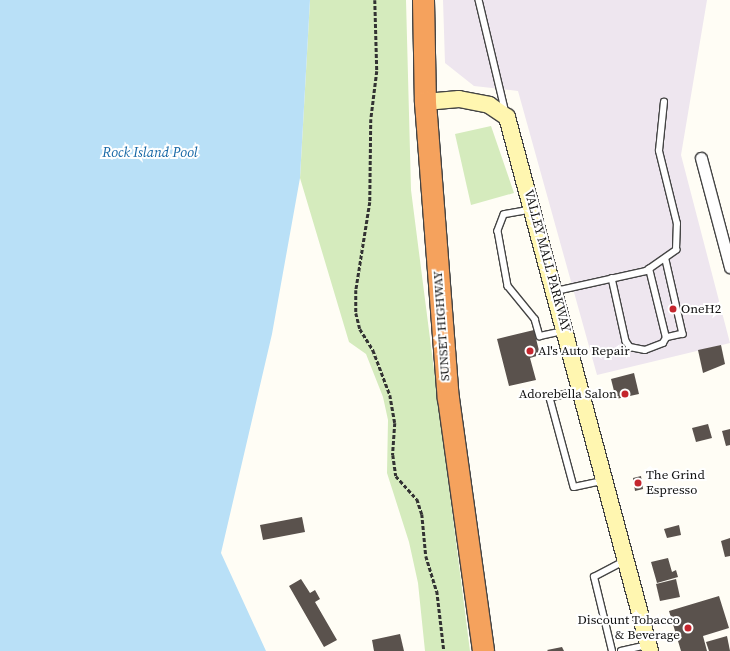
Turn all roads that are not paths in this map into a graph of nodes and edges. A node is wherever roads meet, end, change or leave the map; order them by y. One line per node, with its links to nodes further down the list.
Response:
1 (423, 0): 3 (highway, SUNSET HIGHWAY)
2 (479, 0): 5 (lane)
3 (425, 102): 5 (main road); 19 (highway, SUNSET HIGHWAY)
4 (664, 102): 8 (lane)
5 (507, 117): 7 (main road, VALLEY MALL PARKWAY)
6 (701, 158): 9 (street)
7 (534, 209): 12 (main road, VALLEY MALL PARKWAY); 13 (lane)
8 (666, 260): 10 (lane); 14 (lane)
9 (730, 267)
10 (649, 269): 11 (lane); 14 (lane)
11 (612, 278): 12 (lane); 14 (lane)
12 (555, 291): 13 (main road, VALLEY MALL PARKWAY)
13 (566, 331): 15 (main road, VALLEY MALL PARKWAY)
14 (666, 338)
15 (581, 391): 16 (main road, VALLEY MALL PARKWAY); 16 (lane)
16 (605, 480): 17 (main road, VALLEY MALL PARKWAY)
17 (626, 560): 18 (main road, VALLEY MALL PARKWAY); 20 (lane)
18 (649, 648): 21 (lane)
19 (483, 651)
20 (612, 651)
21 (622, 651)

